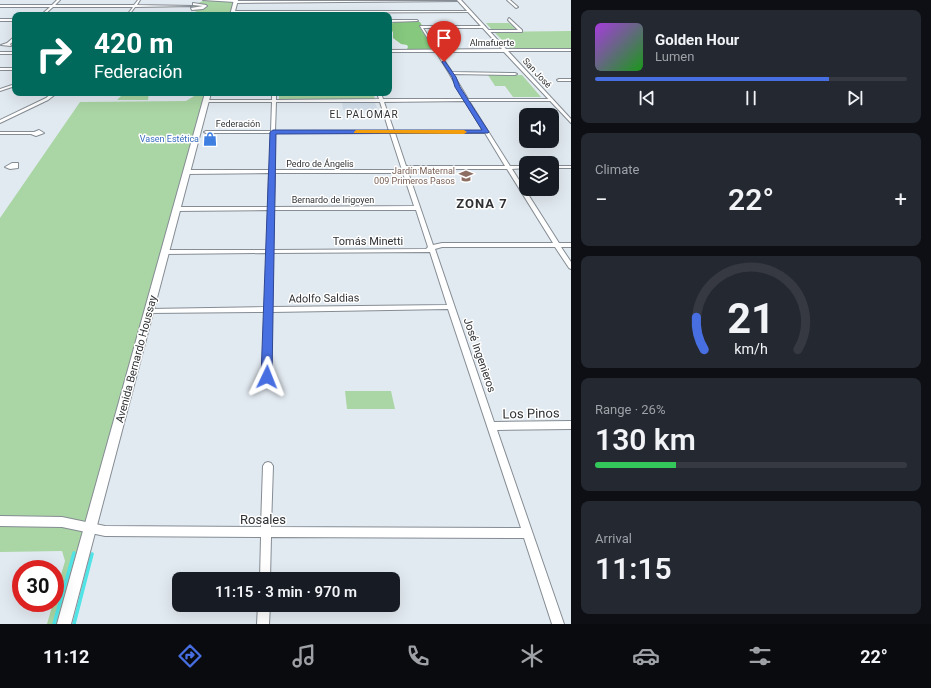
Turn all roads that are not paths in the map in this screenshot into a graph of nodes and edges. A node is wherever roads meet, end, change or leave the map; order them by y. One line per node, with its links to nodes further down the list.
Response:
1 (59, 0): 11 (street)
2 (139, 0): 12 (street)
3 (204, 0): 5 (street); 13 (street)
4 (508, 0): 14 (street)
5 (236, 1): 6 (street); 18 (main road)
6 (292, 1): 7 (street); 19 (street)
7 (348, 1): 8 (street); 20 (street)
8 (404, 1): 9 (street); 22 (street)
9 (460, 1): 23 (street, San José)
10 (0, 7): 11 (street)
11 (51, 7): 12 (street); 15 (street)
12 (134, 7): 13 (street); 16 (street)
13 (192, 7): 17 (street)
14 (517, 7)
15 (45, 12)
16 (130, 12)
17 (195, 12)
18 (233, 12)
19 (292, 12)
20 (352, 12)
21 (392, 12): 22 (street)
22 (411, 12): 23 (street); 27 (street)
23 (470, 12): 28 (street, San José)
24 (509, 19): 29 (street)
25 (0, 20): 26 (street)
26 (12, 20)
27 (392, 22)
28 (484, 27): 29 (street, San José); 35 (street)
29 (488, 31): 32 (street, San José)
30 (12, 41): 31 (street)
31 (8, 44)
32 (506, 50): 33 (street, Almafuerte); 35 (street, Almafuerte); 51 (street, San José)
33 (571, 50)
34 (392, 51): 35 (street, Almafuerte)
35 (437, 51): 40 (street)
36 (0, 53): 37 (street)
37 (12, 53)
38 (1, 69): 39 (street)
39 (12, 69)
40 (451, 73): 41 (street); 50 (street)
41 (515, 74)
42 (559, 80): 43 (street)
43 (571, 80)
44 (12, 85): 45 (street)
45 (0, 89)
46 (51, 96): 54 (street)
47 (274, 96): 53 (street)
48 (380, 96): 52 (street, José Ingenieros)
49 (207, 97): 53 (street); 69 (main road, Avenida Bernardo Houssay)
50 (466, 100): 51 (street); 52 (street); 59 (street)
51 (551, 100): 55 (street, San José)
52 (382, 101): 53 (street); 58 (street, José Ingenieros)
53 (274, 102): 57 (street)
54 (0, 122)
55 (571, 122)
56 (206, 132): 57 (street, Federación)
57 (273, 132): 58 (street, Federación); 70 (street)
58 (392, 132): 59 (street, Federación); 68 (street, José Ingenieros)
59 (486, 132): 64 (street)
60 (0, 133): 61 (street)
61 (33, 133)
62 (0, 166): 63 (street)
63 (7, 166)
64 (508, 167): 65 (street, Pedro de Ángelis); 68 (street, Pedro de Ángelis); 74 (street)
65 (519, 167)
66 (559, 167): 67 (street)
67 (571, 167)
68 (405, 170): 70 (street, Pedro de Ángelis); 71 (street, José Ingenieros)
69 (186, 172): 70 (street, Pedro de Ángelis); 72 (main road, Avenida Bernardo Houssay)
70 (272, 172): 73 (street)
71 (418, 208): 73 (street, Bernardo de Irigoyen); 76 (street, José Ingenieros)
72 (176, 209): 73 (street, Bernardo de Irigoyen); 78 (main road, Avenida Bernardo Houssay)
73 (271, 209): 77 (street)
74 (557, 245): 75 (street, Tomás Minetti); 76 (street, Tomás Minetti); 79 (street)
75 (571, 245)
76 (431, 248): 77 (street, Tomás Minetti); 80 (street, José Ingenieros)
77 (270, 251): 78 (street, Tomás Minetti); 81 (street)
78 (165, 252): 82 (main road, Avenida Bernardo Houssay)
79 (571, 267)
80 (451, 307): 81 (street, Adolfo Saldias); 85 (street, José Ingenieros)
81 (268, 309): 82 (street, Adolfo Saldias); 83 (street)
82 (149, 311): 88 (main road, Avenida Bernardo Houssay)
83 (267, 377)
84 (571, 425): 85 (street, Los Pinos)
85 (491, 426): 90 (street, José Ingenieros)
86 (268, 466): 89 (street)
87 (0, 521): 88 (street, Rosales)
88 (90, 528): 89 (street, Rosales); 93 (main road, Avenida Bernardo Houssay)
89 (266, 532): 90 (street, Rosales); 91 (street)
90 (527, 533): 95 (street, José Ingenieros)
91 (265, 572)
92 (264, 612): 94 (street)
93 (64, 624)
94 (264, 624)
95 (558, 624)

